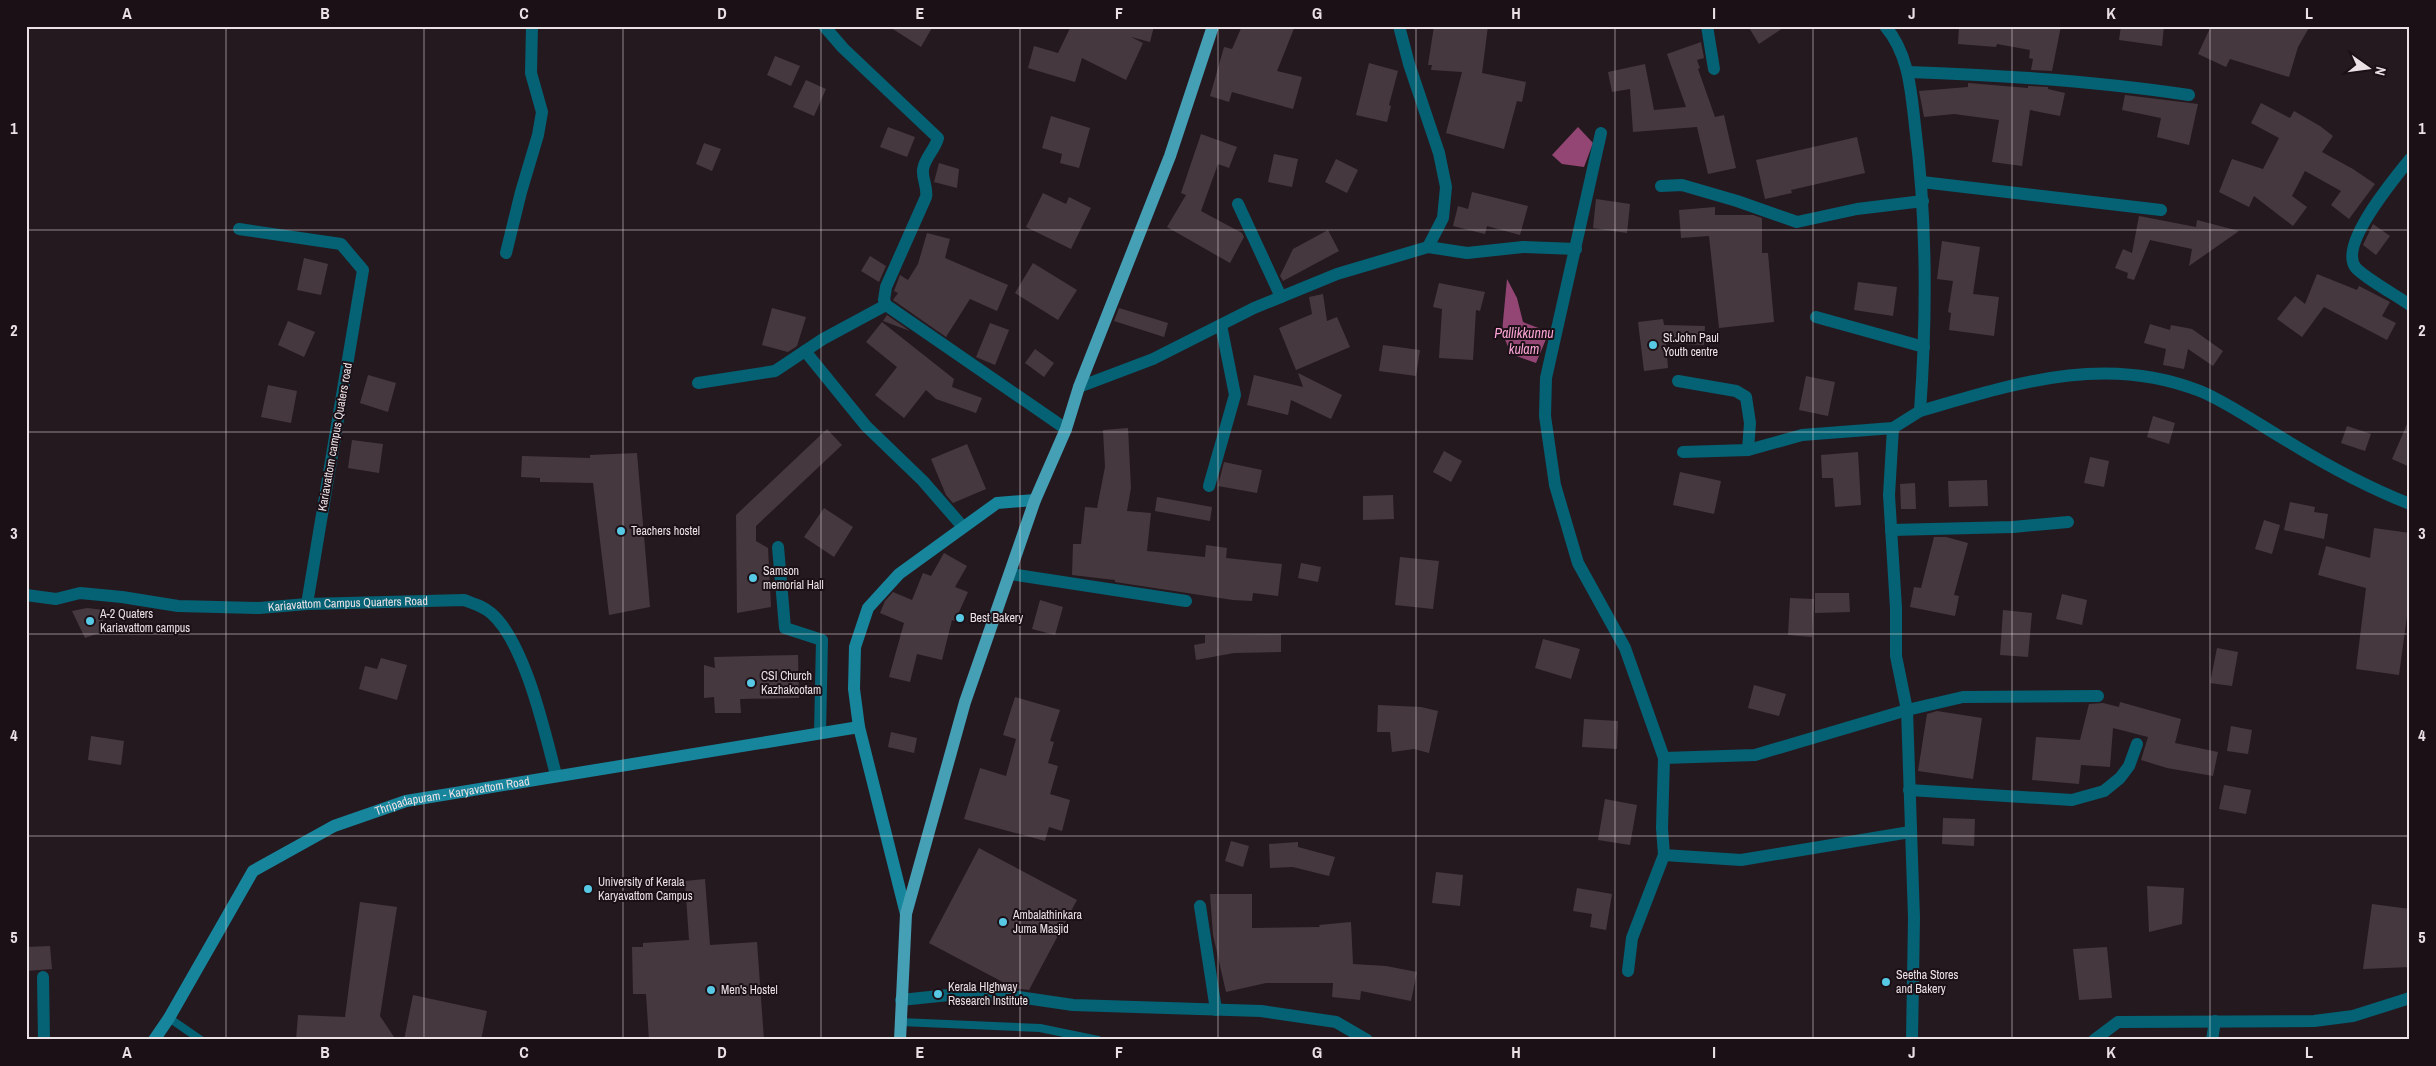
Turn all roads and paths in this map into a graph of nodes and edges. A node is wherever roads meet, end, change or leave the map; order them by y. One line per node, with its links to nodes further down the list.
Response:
1 (532, 26): 20 (street)
2 (824, 26): 22 (street)
3 (1213, 26): 30 (main road)
4 (1399, 26): 18 (street)
5 (1707, 26): 7 (street)
6 (1885, 26): 8 (street)
7 (1714, 69)
8 (1908, 72): 9 (street); 12 (street)
9 (2189, 95)
10 (1601, 133): 19 (street)
11 (2410, 159): 23 (street)
12 (1922, 182): 14 (street); 16 (street)
13 (1661, 186): 14 (street)
14 (1922, 201): 26 (street)
15 (1238, 204): 21 (street)
16 (2161, 210)
17 (240, 229): 46 (street, Kariavattom campus Quaters road)
18 (1428, 247): 19 (street); 21 (street)
19 (1576, 249): 52 (street)
20 (506, 253)
21 (1280, 297): 25 (street)
22 (886, 305): 27 (street); 33 (street)
23 (2410, 305)
24 (1816, 317): 26 (street)
25 (1221, 325): 30 (street); 36 (street)
26 (1924, 347): 31 (street)
27 (805, 351): 29 (street); 40 (street)
28 (1678, 381): 34 (street)
29 (698, 383)
30 (1079, 387): 33 (main road)
31 (1920, 410): 32 (street); 38 (street)
32 (1893, 428): 34 (street); 41 (street)
33 (1066, 429): 37 (main road)
34 (1748, 450): 35 (street)
35 (1683, 452)
36 (1210, 486)
37 (1035, 500): 40 (main road); 43 (main road)
38 (2410, 504)
39 (2068, 522): 41 (street)
40 (963, 527): 49 (main road)
41 (1891, 530): 48 (street)
42 (778, 547): 50 (street)
43 (1010, 574): 45 (street); 58 (main road)
44 (26, 595): 46 (street, Kariavattom Campus Quarters Road)
45 (1186, 601)
46 (307, 604): 53 (street, Kariavattom Campus Quarters Road)
47 (2098, 696): 48 (street)
48 (1906, 710): 52 (street); 54 (street)
49 (859, 727): 50 (main road, Thripadapuram - Karyavattom Road); 58 (main road)
50 (820, 733): 53 (main road, Thripadapuram - Karyavattom Road)
51 (2137, 744): 54 (street)
52 (1664, 758): 56 (street)
53 (556, 775): 64 (main road, Thripadapuram - Karyavattom Road)
54 (1909, 790): 55 (street)
55 (1910, 832): 56 (street); 73 (street)
56 (1664, 855): 59 (street)
57 (1200, 906): 63 (street)
58 (906, 914): 62 (main road)
59 (1628, 971)
60 (43, 977): 67 (street)
61 (2410, 998): 65 (street)
62 (901, 1000): 63 (street); 66 (main road)
63 (1216, 1010): 72 (street)
64 (169, 1018): 68 (main road, Thripadapuram - Karyavattom Road); 69 (lane)
65 (2216, 1021): 74 (street); 75 (street)
66 (900, 1022): 70 (main road); 71 (lane)
67 (44, 1040)
68 (154, 1040)
69 (201, 1040)
70 (900, 1040)
71 (1098, 1040)
72 (1367, 1040)
73 (1912, 1040)
74 (2094, 1040)
75 (2212, 1040)

